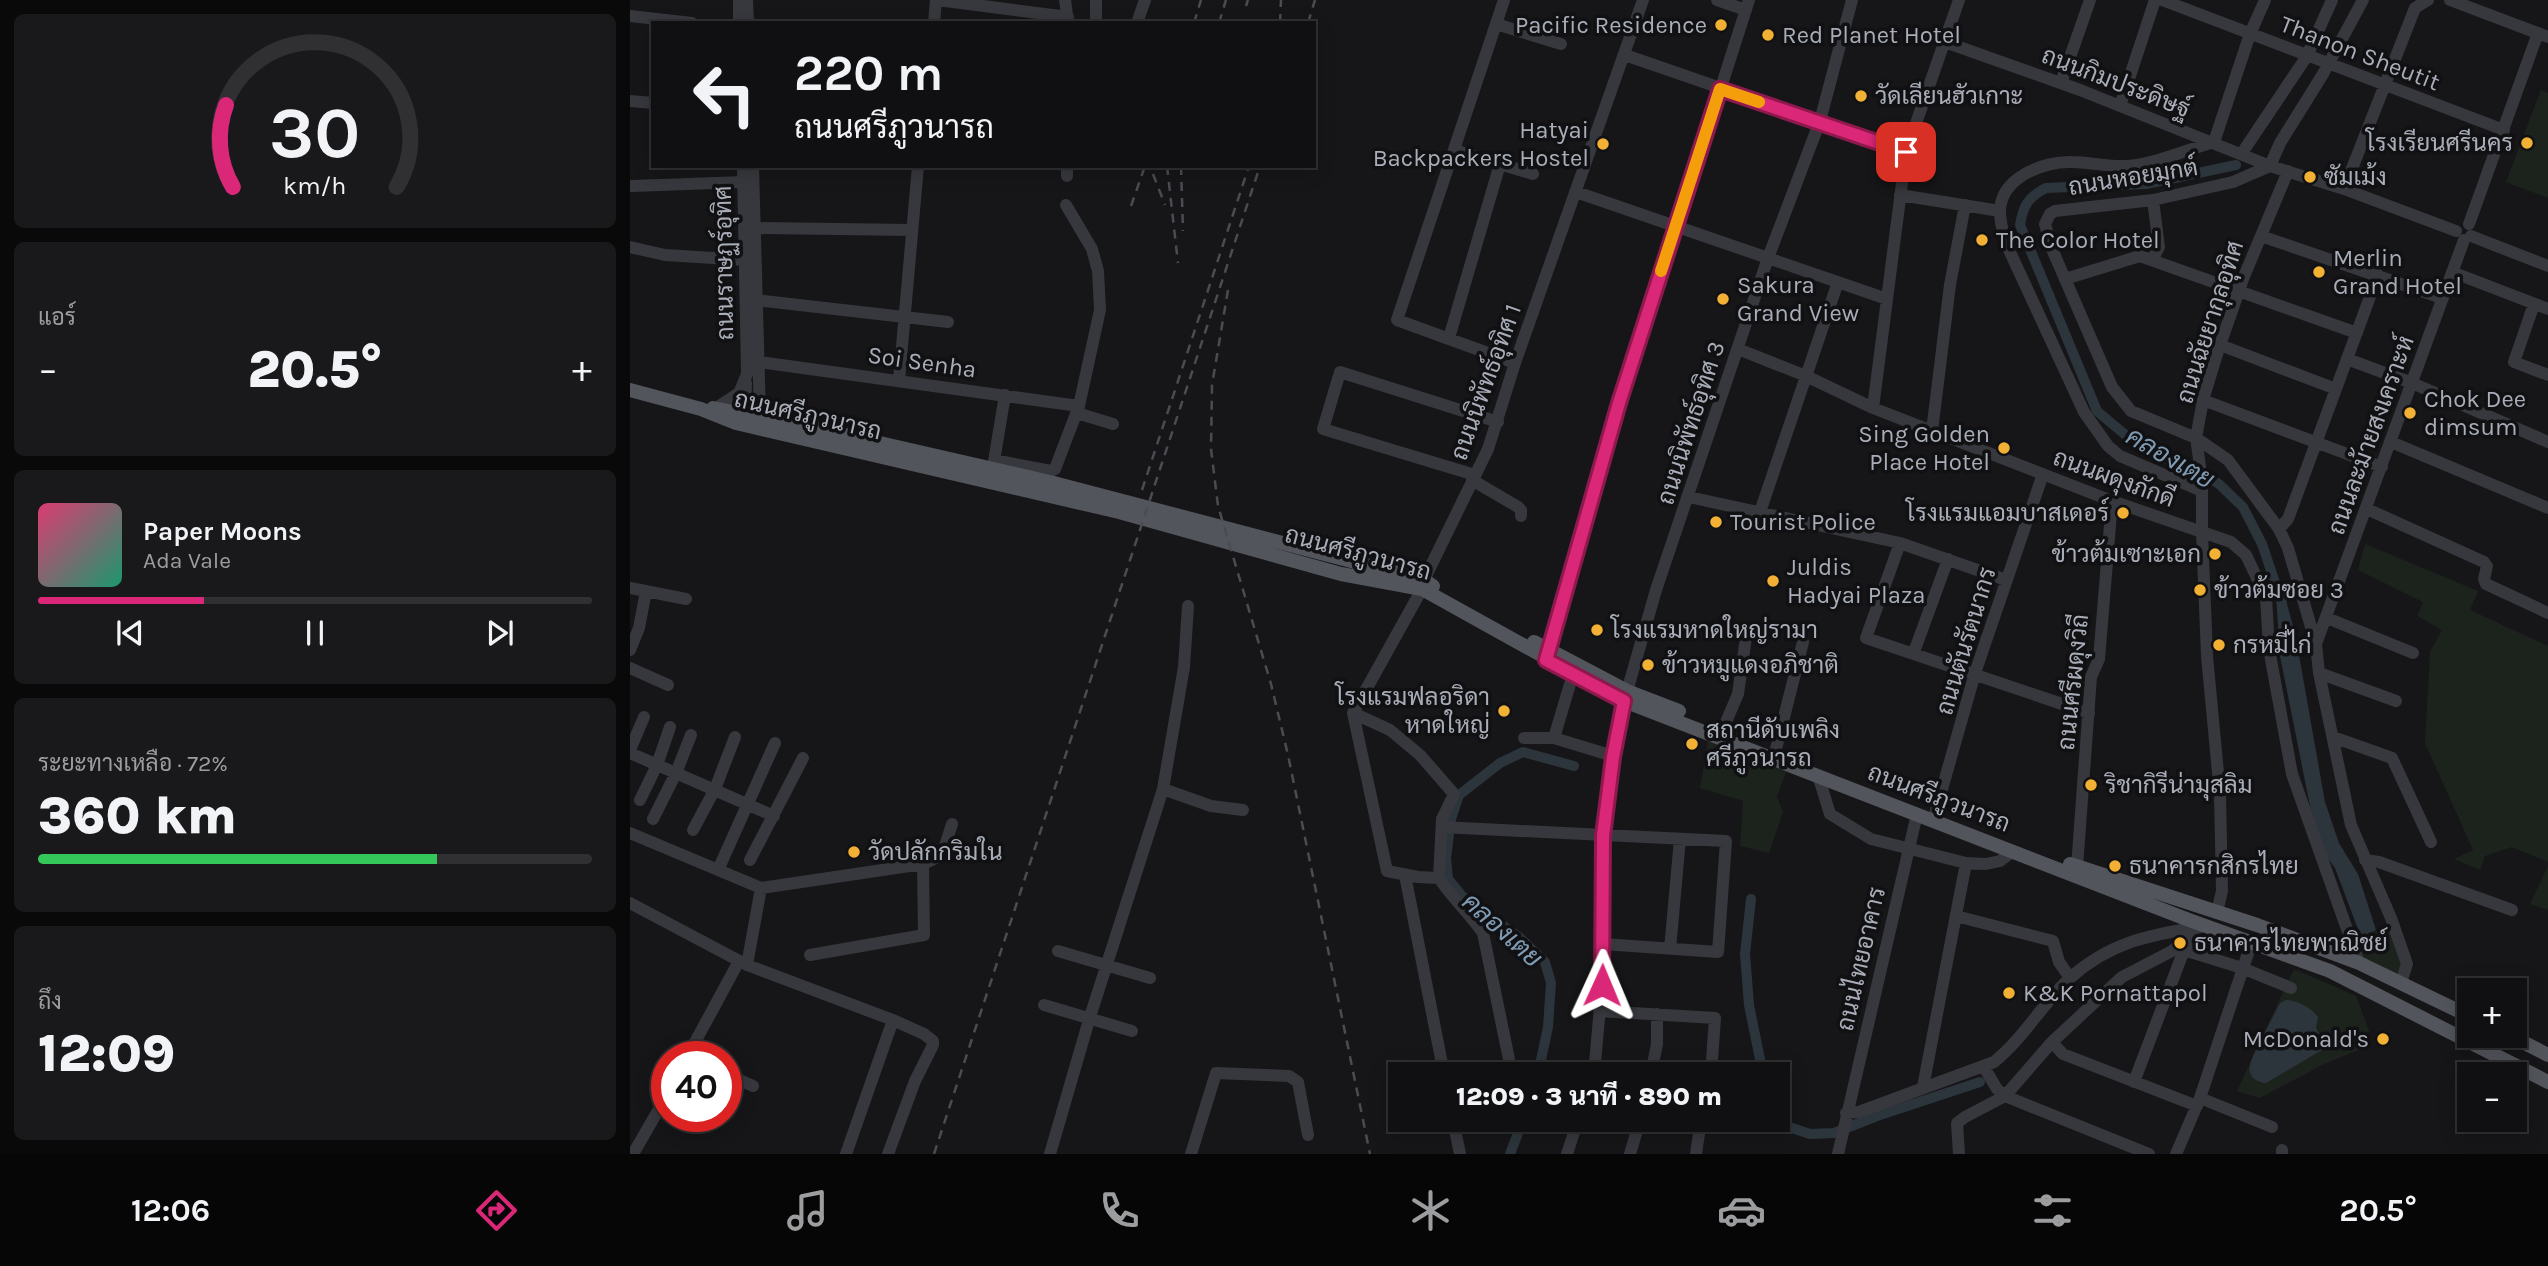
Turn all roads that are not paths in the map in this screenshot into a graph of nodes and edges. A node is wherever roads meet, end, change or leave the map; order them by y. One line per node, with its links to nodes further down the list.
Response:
1 (739, 0): 24 (street)
2 (747, 0): 25 (street)
3 (937, 0): 22 (street); 26 (street)
4 (1065, 0): 22 (street)
5 (1096, 0): 27 (street)
6 (1145, 0): 28 (street)
7 (1504, 0): 29 (street)
8 (1643, 0): 36 (street, ถนนนิพัทธ์อุทิศ 1)
9 (1717, 0): 20 (street)
10 (1852, 0): 45 (street, ถนนนิพัทธ์อุทิศ 3)
11 (1959, 0): 32 (street)
12 (2090, 0): 39 (street)
13 (2155, 0): 44 (street)
14 (2162, 0): 30 (street, Thanon Sheutit)
15 (2265, 0): 30 (street)
16 (2332, 0): 37 (street)
17 (2363, 0): 38 (street)
18 (2428, 0): 40 (street)
19 (2451, 0): 31 (street)
20 (1748, 5): 41 (street)
21 (630, 16): 23 (street)
22 (1068, 20)
23 (674, 21)
24 (739, 21)
25 (748, 21)
26 (934, 21)
27 (1097, 21)
28 (1139, 21)
29 (1496, 24): 33 (street); 48 (street)
30 (2250, 34): 37 (street, Thanon Sheutit); 47 (street)
31 (2543, 35): 35 (street, ถนนละม้ายสงเคราะห์)
32 (1945, 41): 39 (street, ถนนกิมประดิษฐ์); 49 (street)
33 (1561, 44)
34 (2548, 44): 35 (street)
35 (2532, 54): 46 (street, ถนนละม้ายสงเคราะห์)
36 (1625, 55): 41 (street); 61 (street, ถนนนิพัทธ์อุทิศ 1)
37 (2307, 56): 38 (street, Thanon Sheutit); 50 (street)
38 (2328, 63): 40 (street, Thanon Sheutit); 52 (street)
39 (2061, 83): 44 (street, ถนนกิมประดิษฐ์)
40 (2383, 86): 46 (street, Thanon Sheutit); 60 (street)
41 (1720, 89): 45 (street); 67 (street)
42 (630, 101): 43 (street)
43 (651, 103)
44 (2120, 106): 47 (street, ถนนกิมประดิษฐ์)
45 (1820, 121): 49 (street); 73 (street, ถนนนิพัทธ์อุทิศ 3)
46 (2504, 130): 70 (street, ถนนละม้ายสงเคราะห์)
47 (2214, 142): 50 (street, ถนนกิมประดิษฐ์); 66 (street)
48 (1454, 150): 51 (street); 90 (street)
49 (1906, 152): 62 (street)
50 (2243, 154): 52 (street, ถนนกิมประดิษฐ์)
51 (1500, 164): 57 (street); 90 (street)
52 (2267, 164): 56 (street); 63 (street, ถนนหอยมุกต์)
53 (743, 168): 58 (street, ถนนราษฏร์อุทิศ)
54 (753, 168): 68 (street)
55 (918, 168): 69 (street)
56 (2288, 171): 60 (street); 71 (street, ถนนฉัยยากุลอุทิศ)
57 (1533, 174)
58 (744, 182): 59 (street); 74 (street, ถนนราษฏร์อุทิศ)
59 (632, 186)
60 (2344, 189): 70 (street)
61 (1576, 192): 67 (street); 94 (street, ถนนนิพัทธ์อุทิศ 1)
62 (1900, 195): 65 (street); 83 (street)
63 (2153, 200): 75 (street); 79 (street, ถนนหอยมุกต์)
64 (1066, 205): 106 (street)
65 (1965, 205): 66 (street); 112 (street)
66 (2000, 211): 121 (street)
67 (1676, 225): 73 (street); 146 (street)
68 (754, 228): 69 (street); 84 (street)
69 (911, 230): 87 (street)
70 (2465, 233): 76 (street); 77 (street, ถนนละม้ายสงเคราะห์)
71 (2261, 236): 78 (street); 81 (street, ถนนฉัยยากุลอุทิศ)
72 (630, 247): 74 (street)
73 (1768, 258): 80 (street); 92 (street, ถนนนิพัทธ์อุทิศ 3)
74 (746, 260): 95 (street, ถนนราษฏร์อุทิศ)
75 (2152, 260): 79 (street); 81 (street)
76 (2548, 266)
77 (2452, 272): 82 (street, ถนนละม้ายสงเคราะห์); 85 (street)
78 (2378, 275): 82 (street); 89 (street)
79 (2066, 279): 113 (street, ถนนหอยมุกต์)
80 (1838, 282): 83 (street); 97 (street)
81 (2239, 289): 89 (street); 91 (street, ถนนฉัยยากุลอุทิศ)
82 (2442, 298): 99 (street, ถนนละม้ายสงเคราะห์)
83 (1886, 299): 104 (street)
84 (755, 300): 87 (street); 95 (street)
85 (2535, 304): 86 (street); 96 (street)
86 (2548, 309)
87 (904, 317): 88 (street); 98 (street)
88 (948, 322)
89 (2357, 333): 93 (street)
90 (1449, 338): 94 (street)
91 (2220, 345): 100 (street); 103 (street, ถนนฉัยยากุลอุทิศ)
92 (1738, 349): 97 (street, ถนนผดุงภักดี); 122 (street, ถนนนิพัทธ์อุทิศ 3)
93 (2347, 359): 99 (street); 100 (street)
94 (1515, 363): 109 (street, ถนนนิพัทธ์อุทิศ 1)
95 (753, 366): 98 (street, Soi Senha); 105 (street); 107 (street); 108 (street); 110 (street)
96 (2548, 375)
97 (1806, 376): 104 (street, ถนนผดุงภักดี); 126 (street)
98 (900, 380): 102 (street, Soi Senha)
99 (2412, 383): 114 (street, ถนนละม้ายสงเคราะห์); 115 (street)
100 (2336, 389): 116 (street)
101 (630, 390): 105 (main road, ถนนศรีภูวนารถ)
102 (1005, 395): 106 (street, Soi Senha); 117 (street)
103 (2203, 400): 113 (street, ถนนฉัยยากุลอุทิศ); 116 (street)
104 (1873, 408): 112 (street, ถนนผดุงภักดี)
105 (708, 409): 107 (main road, ถนนศรีภูวนารถ)
106 (1078, 409): 111 (street, Soi Senha); 117 (street)
107 (744, 419): 108 (main road, ถนนศรีภูวนารถ)
108 (760, 422): 110 (main road, ถนนศรีภูวนารถ); 133 (main road, ถนนศรีภูวนารถ)
109 (1498, 422): 120 (street, ถนนนิพัทธ์อุทิศ 1); 120 (street)
110 (789, 423): 117 (main road, ถนนศรีภูวนารถ)
111 (1113, 424)
112 (1932, 431): 119 (street, ถนนผดุงภักดี)
113 (2196, 442): 121 (street, ถนนฉัยยากุลอุทิศ); 128 (street, ถนนละม้ายสงเคราะห์)
114 (2391, 442): 118 (street, ถนนละม้ายสงเคราะห์); 124 (street)
115 (2548, 442)
116 (2316, 443): 118 (street); 128 (street)
117 (993, 465): 133 (main road, ถนนศรีภูวนารถ)
118 (2382, 467): 125 (street, ถนนละม้ายสงเคราะห์)
119 (2043, 474): 123 (street, ถนนผดุงภักดี); 132 (street, ถนนตันรัตนากร)
120 (1474, 478): 127 (street); 133 (street, ถนนนิพัทธ์อุทิศ 1)
121 (2202, 486): 129 (street, ถนนฉัยยากุลอุทิศ)
122 (1689, 497): 126 (street); 152 (street, ถนนนิพัทธ์อุทิศ 3)
123 (2112, 501): 129 (street, ถนนผดุงภักดี); 155 (street, ถนนศรีผดุงวิถี)
124 (2548, 508)
125 (2367, 509): 138 (street); 139 (street, ถนนละม้ายสงเคราะห์)
126 (1760, 512): 130 (street)
127 (1521, 516)
128 (2279, 529): 142 (street, ถนนละม้ายสงเคราะห์)
129 (2202, 533): 201 (street); 212 (street, ถนนผดุงภักดี)
130 (1900, 543): 131 (street); 144 (street)
131 (1948, 559): 132 (street); 144 (street)
132 (2006, 580): 148 (street, ถนนตันรัตนากร)
133 (1423, 585): 146 (main road, ถนนศรีภูวนารถ); 154 (street, ถนนนิพัทธ์อุทิศ 1)
134 (630, 587): 135 (street)
135 (646, 591): 136 (street); 143 (street)
136 (686, 599)
137 (1188, 606): 173 (street)
138 (2548, 613)
139 (2327, 618): 142 (street, ถนนละม้ายสงเคราะห์); 145 (street)
140 (1747, 630): 158 (street)
141 (1803, 642): 165 (street)
142 (2316, 644): 149 (street, ถนนละม้ายสงเคราะห์)
143 (630, 650)
144 (1914, 652): 148 (street)
145 (2413, 653)
146 (1548, 655): 150 (main road, ถนนศรีภูวนารถ); 152 (main road, ถนนศรีภูวนารถ)
147 (630, 668): 151 (street)
148 (1976, 673): 155 (street); 180 (street, ถนนตันรัตนากร)
149 (2319, 673): 153 (street); 161 (street, ถนนละม้ายสงเคราะห์)
150 (1573, 674): 152 (main road, ถนนศรีภูวนารถ); 163 (street)
151 (668, 685)
152 (1626, 696): 158 (main road, ถนนศรีภูวนารถ); 167 (street, ถนนนิพัทธ์อุทิศ 3); 171 (main road, ถนนศรีภูวนารถ)
153 (2396, 701)
154 (1353, 713): 182 (street); 196 (street)
155 (2090, 713): 195 (street, ถนนศรีผดุงวิถี)
156 (644, 717): 166 (street)
157 (670, 727): 169 (street)
158 (1723, 729): 165 (main road, ถนนศรีภูวนารถ)
159 (691, 735): 170 (street)
160 (735, 737): 172 (street)
161 (2333, 737): 187 (street); 191 (street, ถนนละม้ายสงเคราะห์)
162 (1524, 738): 163 (street)
163 (1554, 738): 167 (street)
164 (775, 743): 175 (street)
165 (1776, 749): 180 (main road, ถนนศรีภูวนารถ)
166 (630, 752): 169 (street)
167 (1613, 757): 185 (street, ถนนนิพัทธ์อุทิศ 3)
168 (803, 758): 178 (street)
169 (657, 765): 170 (street); 174 (street)
170 (676, 773): 172 (street); 179 (street)
171 (1818, 775): 177 (main road, ถนนศรีภูวนารถ); 188 (street)
172 (715, 789): 175 (street); 183 (street)
173 (1163, 789): 176 (street); 213 (street)
174 (640, 800)
175 (749, 805): 178 (street); 194 (street)
176 (1243, 810)
177 (1917, 814): 180 (main road, ถนนศรีภูวนารถ); 188 (street, ถนนไทยอาคาร)
178 (774, 816): 190 (street)
179 (653, 818)
180 (1935, 818): 189 (main road, ถนนศรีภูวนารถ); 195 (main road, ถนนศรีภูวนารถ)
181 (952, 824): 193 (street)
182 (1449, 827): 185 (street); 197 (street)
183 (693, 830)
184 (630, 833): 194 (street)
185 (1603, 836): 186 (street); 206 (street, ถนนนิพัทธ์อุทิศ 3)
186 (1680, 839): 207 (street); 207 (street)
187 (2431, 842)
188 (1909, 849): 192 (street); 243 (street, ถนนไทยอาคาร)
189 (2013, 851): 192 (street); 195 (main road, ถนนศรีภูวนารถ)
190 (750, 860)
191 (2365, 860): 200 (street); 217 (street, ถนนละม้ายสงเคราะห์)
192 (1966, 863): 202 (street)
193 (923, 864): 198 (street); 210 (street)
194 (718, 870): 198 (street)
195 (2076, 872): 201 (main road, ถนนศรีภูวนารถ); 203 (main road, ถนนศรีภูวนารถ)
196 (1411, 876): 197 (street); 230 (street)
197 (1439, 877): 231 (street)
198 (761, 888): 211 (street)
199 (630, 903): 211 (street)
200 (2512, 910)
201 (2217, 912): 204 (main road, ถนนศรีภูวนารถ)
202 (1956, 916): 216 (street); 240 (street)
203 (2194, 924): 205 (main road, ถนนศรีภูวนารถ); 208 (street); 216 (street); 227 (street)
204 (2257, 925): 205 (main road); 212 (main road, ถนนศรีภูวนารถ)
205 (2252, 941): 214 (street); 238 (main road, ถนนศรีภูวนารถ)
206 (1603, 944): 207 (street); 221 (street, ถนนนิพัทธ์อุทิศ 3)
207 (1670, 949)
208 (2184, 950): 214 (street); 237 (street)
209 (1058, 951): 213 (street)
210 (810, 955)
211 (743, 963): 223 (street); 226 (street)
212 (2359, 963): 217 (main road, ถนนศรีภูวนารถ)
213 (1107, 964): 215 (street); 224 (street)
214 (2242, 968): 218 (street); 242 (street)
215 (1150, 978)
216 (2070, 978): 235 (street)
217 (2401, 983): 220 (main road, ถนนศรีภูวนารถ)
218 (2291, 988)
219 (1044, 1005): 224 (street)
220 (2457, 1010)
221 (1599, 1011): 222 (street); 232 (street, ถนนนิพัทธ์อุทิศ 3)
222 (1657, 1014): 233 (street); 234 (street)
223 (892, 1020): 253 (street); 254 (street)
224 (1090, 1020): 225 (street); 255 (street)
225 (1132, 1031)
226 (697, 1041)
227 (2052, 1042): 237 (street); 241 (street)
228 (2527, 1044): 229 (main road)
229 (2548, 1055)
230 (1442, 1062)
231 (1510, 1062)
232 (1596, 1062)
233 (1653, 1062)
234 (1712, 1062)
235 (1986, 1070): 240 (street); 241 (street)
236 (742, 1081): 239 (street)
237 (2134, 1082): 242 (street)
238 (2548, 1082)
239 (753, 1086)
240 (1923, 1087): 243 (street)
241 (2001, 1092): 262 (street); 263 (street)
242 (2198, 1102): 245 (street); 264 (street)
243 (1846, 1116): 251 (street, ถนนไทยอาคาร)
244 (651, 1124): 252 (street)
245 (2272, 1127)
246 (1455, 1132): 257 (street)
247 (1574, 1132): 258 (street)
248 (1636, 1132): 259 (street)
249 (1699, 1132): 260 (street)
250 (1308, 1135): 256 (street)
251 (1839, 1151)
252 (634, 1154)
253 (846, 1154)
254 (888, 1154)
255 (1050, 1154)
256 (1191, 1154)
257 (1460, 1154)
258 (1567, 1154)
259 (1630, 1154)
260 (1696, 1154)
261 (1951, 1154): 262 (street)
262 (1959, 1154)
263 (2149, 1154)
264 (2176, 1154)

